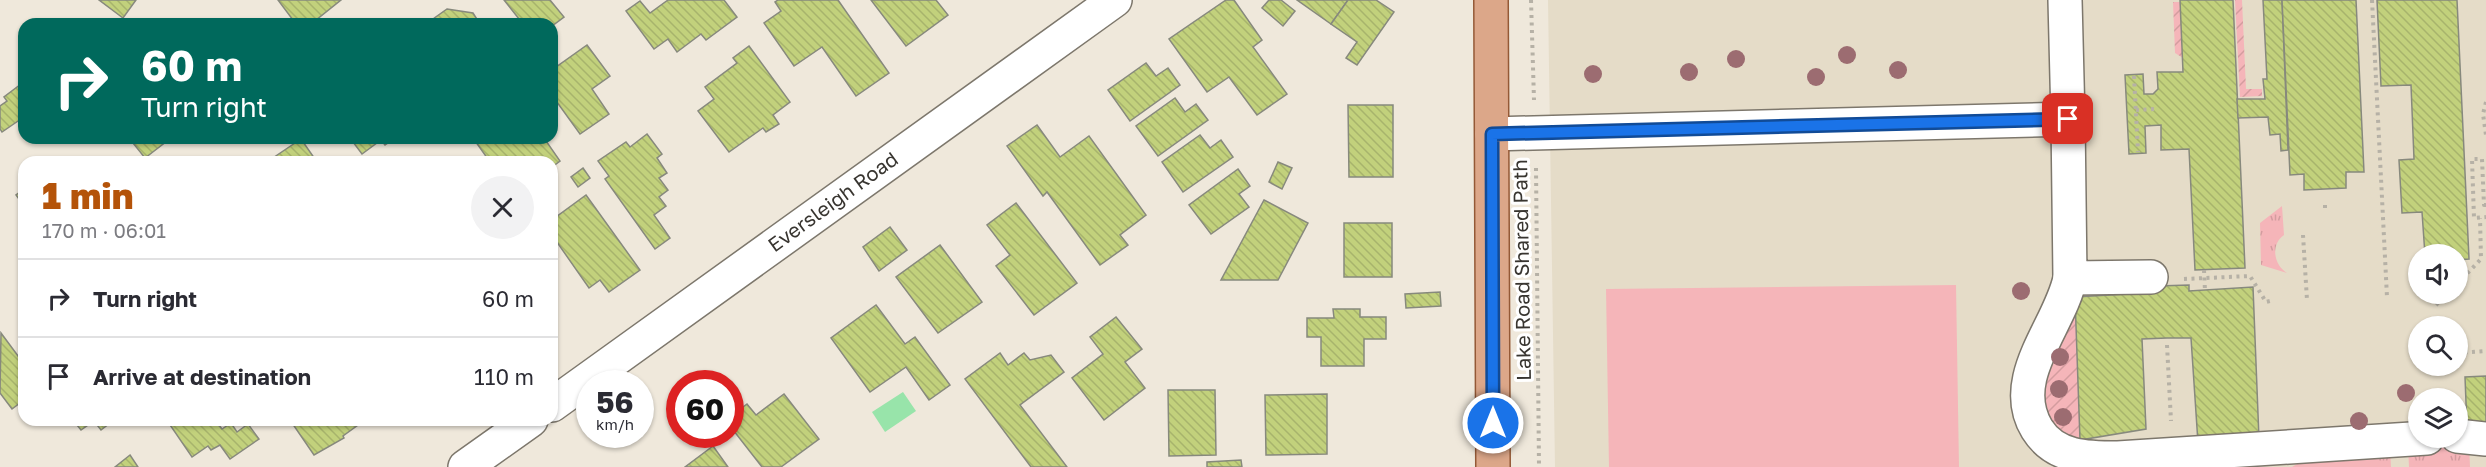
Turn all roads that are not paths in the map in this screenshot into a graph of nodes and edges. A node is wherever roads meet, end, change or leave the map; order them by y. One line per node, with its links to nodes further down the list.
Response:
1 (1115, 0): 8 (street, Eversleigh Road)
2 (1491, 0): 5 (main road)
3 (2066, 0): 4 (street)
4 (2068, 119): 5 (street); 7 (street)
5 (1492, 134): 14 (main road)
6 (2151, 277): 7 (street)
7 (2070, 278): 11 (street)
8 (558, 401)
9 (523, 426): 13 (street)
10 (2468, 437): 12 (street)
11 (2408, 439)
12 (2486, 439)
13 (465, 467)
14 (1493, 467)

